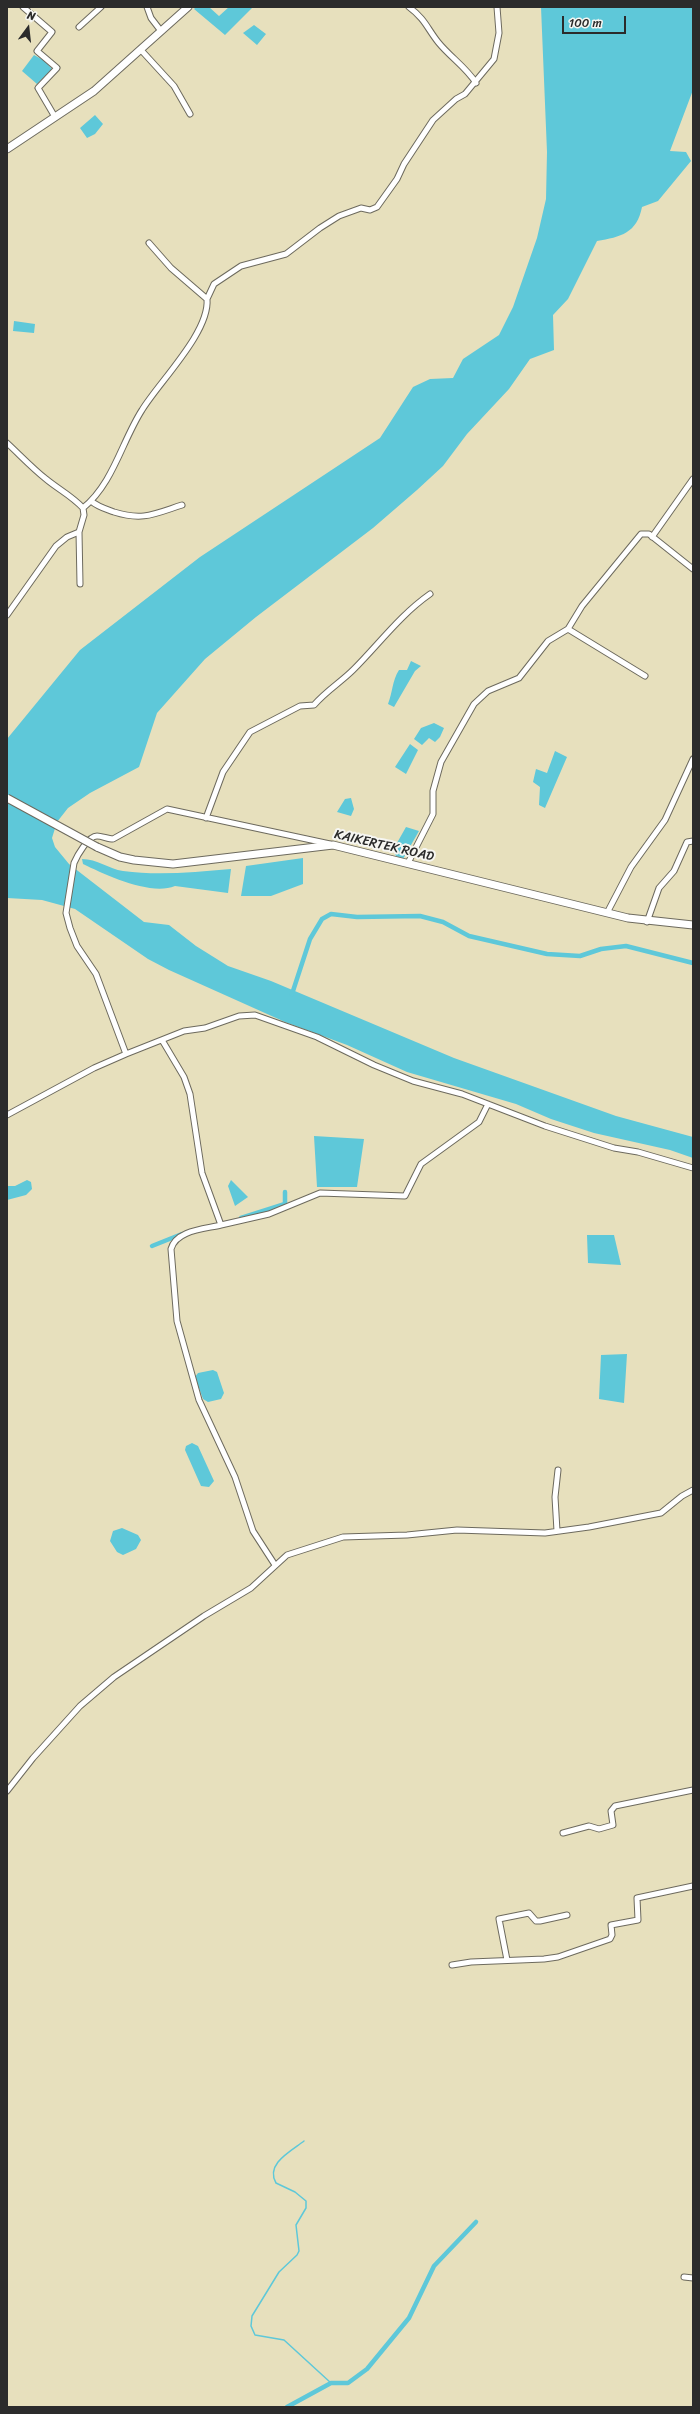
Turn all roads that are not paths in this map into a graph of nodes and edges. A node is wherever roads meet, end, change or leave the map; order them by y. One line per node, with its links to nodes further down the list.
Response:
1 (23, 7): 12 (street)
2 (101, 7): 7 (street)
3 (147, 7): 8 (street)
4 (188, 7): 8 (main road)
5 (409, 7): 10 (street)
6 (496, 7): 10 (street)
7 (79, 27)
8 (161, 31): 9 (main road)
9 (141, 50): 11 (street); 12 (main road)
10 (476, 83): 15 (street)
11 (190, 114)
12 (55, 117): 13 (main road)
13 (7, 149)
14 (149, 243): 15 (street)
15 (207, 299): 18 (street)
16 (7, 443): 20 (street)
17 (693, 479): 22 (street)
18 (91, 501): 19 (street); 20 (street)
19 (182, 505)
20 (83, 508): 21 (street)
21 (79, 532): 24 (street); 26 (street)
22 (652, 537): 23 (street); 27 (street)
23 (693, 569)
24 (80, 584)
25 (430, 594): 31 (street)
26 (7, 615)
27 (568, 629): 28 (street); 34 (street)
28 (645, 676)
29 (693, 759): 35 (street)
30 (7, 798): 33 (main road, KAIKERTEK ROAD, bridge)
31 (206, 818): 33 (street); 39 (street)
32 (693, 841): 36 (street)
33 (333, 845): 34 (main road, KAIKERTEK ROAD)
34 (408, 863): 35 (main road, KAIKERTEK ROAD)
35 (607, 914): 36 (main road, KAIKERTEK ROAD)
36 (647, 922): 37 (main road, KAIKERTEK ROAD)
37 (693, 925)
38 (162, 1040): 39 (street); 40 (street); 43 (street)
39 (126, 1054): 41 (street)
40 (488, 1104): 42 (street); 43 (street)
41 (7, 1115)
42 (693, 1168)
43 (220, 1224): 47 (street)
44 (558, 1470): 46 (street)
45 (693, 1490): 46 (street)
46 (557, 1531): 47 (street)
47 (275, 1565): 49 (street)
48 (693, 1790): 50 (street)
49 (7, 1791)
50 (563, 1833)
51 (693, 1886): 53 (street)
52 (567, 1915): 53 (street)
53 (507, 1960): 54 (street)
54 (452, 1965)
55 (684, 2277): 56 (street)
56 (693, 2278)

